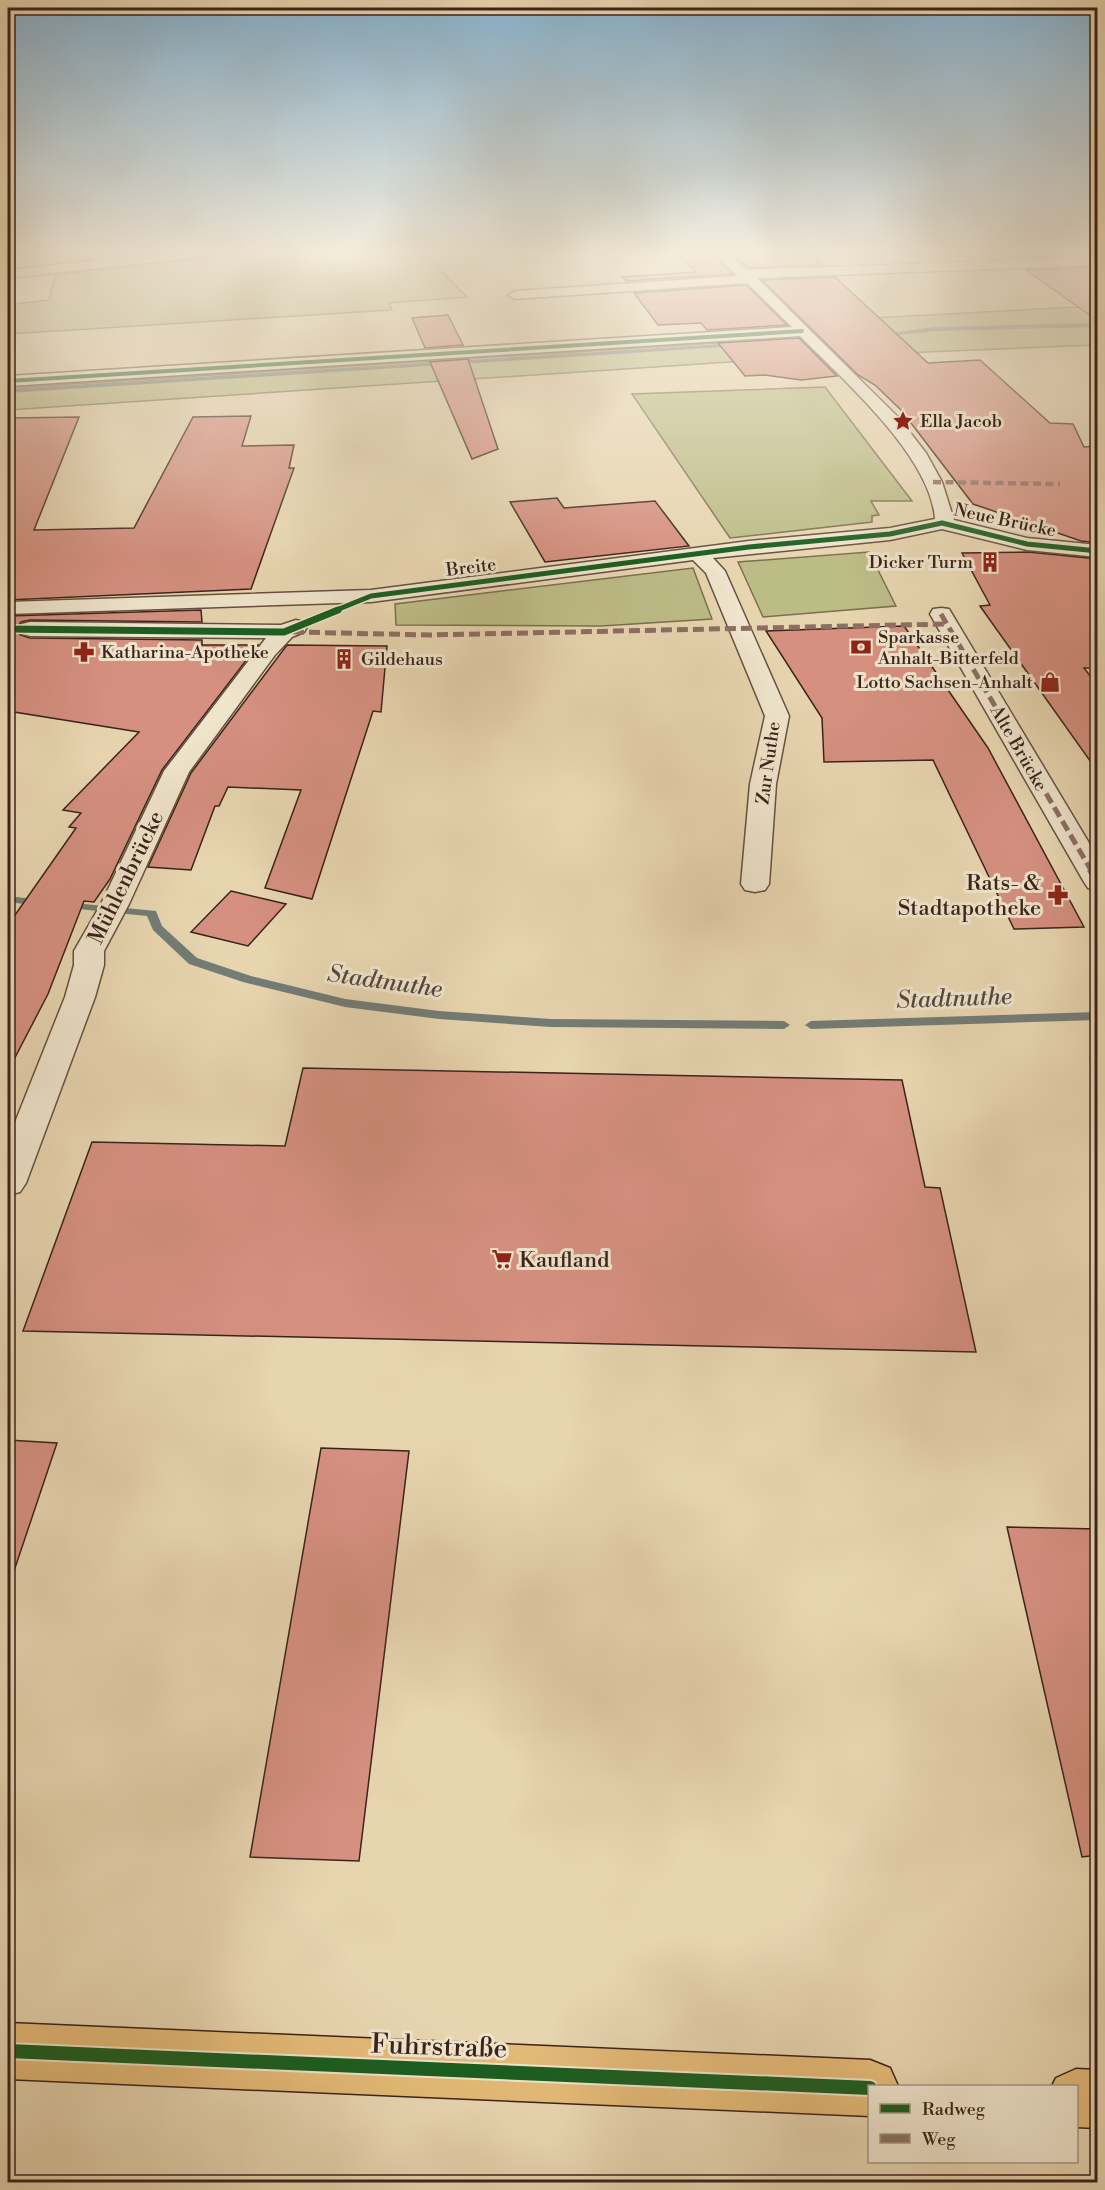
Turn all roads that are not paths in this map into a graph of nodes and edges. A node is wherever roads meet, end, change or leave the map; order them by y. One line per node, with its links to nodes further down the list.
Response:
1 (448, 356): 3 (street)
2 (827, 356): 4 (street)
3 (8, 381)
4 (942, 523): 5 (street, Neue Brücke); 6 (street, Breite)
5 (1098, 551)
6 (698, 554): 7 (street, Breite); 13 (street, Zur Nuthe)
7 (371, 596): 8 (street, Breite); 11 (street, Breite)
8 (8, 608)
9 (941, 614): 12 (street, Alte Brücke)
10 (8, 629): 11 (street, Breite)
11 (284, 632): 14 (street, Mühlenbrücke)
12 (1098, 882)
13 (755, 884)
14 (8, 1183)
15 (8, 2051): 16 (main road, Fuhrstraße)
16 (868, 2088)
17 (1078, 2098): 18 (main road)
18 (1098, 2099)

